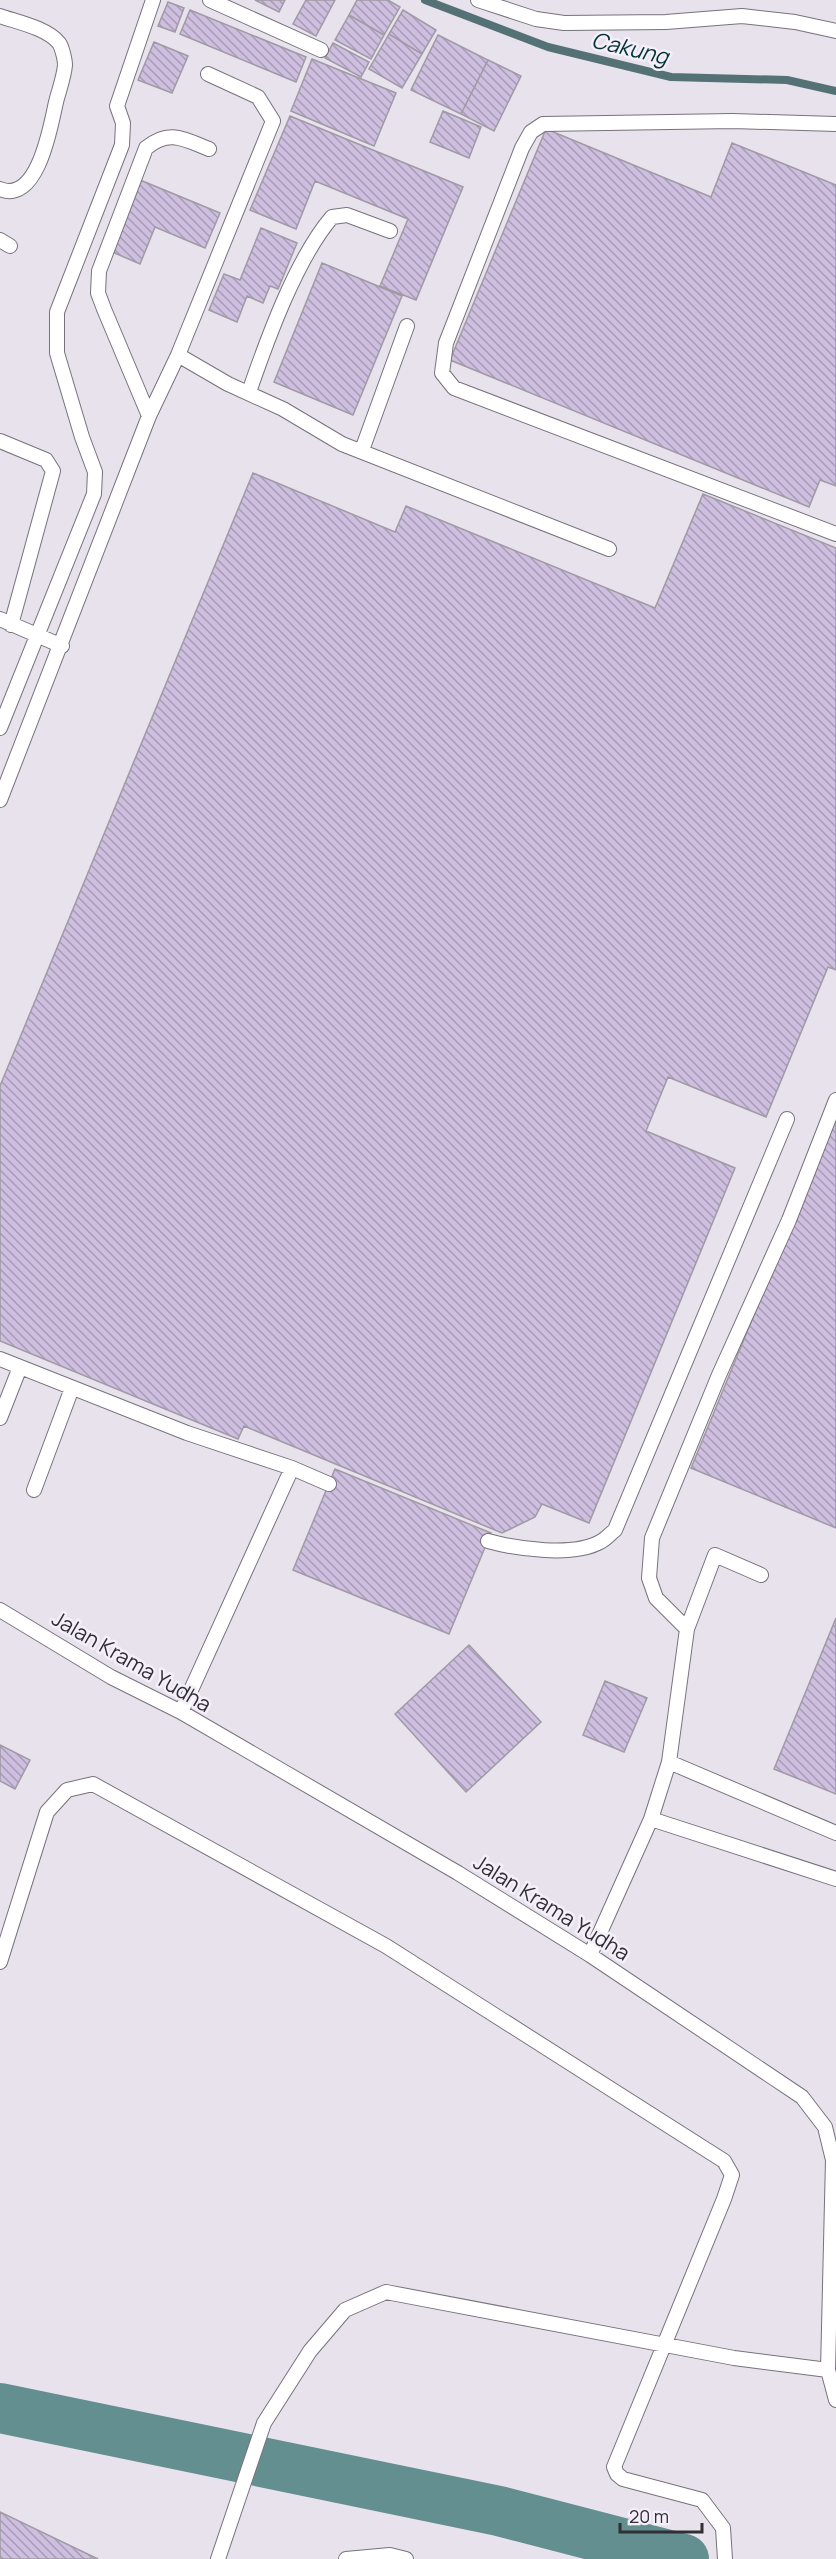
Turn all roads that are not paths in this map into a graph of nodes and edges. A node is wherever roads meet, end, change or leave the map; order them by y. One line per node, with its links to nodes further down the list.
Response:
1 (153, 0): 21 (lane)
2 (210, 0): 6 (lane)
3 (478, 0): 5 (lane)
4 (0, 16): 10 (lane)
5 (836, 31)
6 (321, 50)
7 (208, 74): 13 (lane)
8 (836, 124): 18 (lane)
9 (209, 149): 15 (lane)
10 (0, 189)
11 (390, 231): 14 (lane)
12 (407, 326): 17 (lane)
13 (178, 355): 14 (lane); 15 (lane)
14 (249, 392): 17 (lane)
15 (149, 416): 22 (lane)
16 (0, 441): 20 (lane)
17 (362, 450): 19 (lane)
18 (836, 534)
19 (609, 549)
20 (5, 622): 21 (lane)
21 (37, 636): 22 (lane); 23 (lane)
22 (62, 646): 24 (lane)
23 (0, 728)
24 (0, 800)
25 (836, 1100): 37 (lane)
26 (787, 1119): 34 (lane)
27 (0, 1359): 28 (lane)
28 (20, 1367): 29 (lane); 30 (lane)
29 (72, 1388): 31 (lane); 33 (lane)
30 (0, 1418)
31 (292, 1468): 32 (lane); 38 (lane)
32 (328, 1484)
33 (34, 1490)
34 (488, 1540)
35 (761, 1575): 37 (lane)
36 (0, 1610): 38 (lane, Jalan Krama Yudha)
37 (687, 1629): 39 (lane)
38 (181, 1713): 43 (lane, Jalan Krama Yudha)
39 (669, 1762): 40 (lane); 41 (lane)
40 (651, 1819): 42 (lane); 43 (lane)
41 (836, 1833)
42 (836, 1879)
43 (590, 1955): 46 (lane, Jalan Krama Yudha)
44 (0, 1962): 45 (lane)
45 (665, 2346): 46 (lane); 48 (lane); 51 (lane)
46 (828, 2370): 47 (lane, Jalan Krama Yudha)
47 (836, 2400)
48 (218, 2559)
49 (345, 2559): 50 (lane)
50 (406, 2559)
51 (725, 2559)

